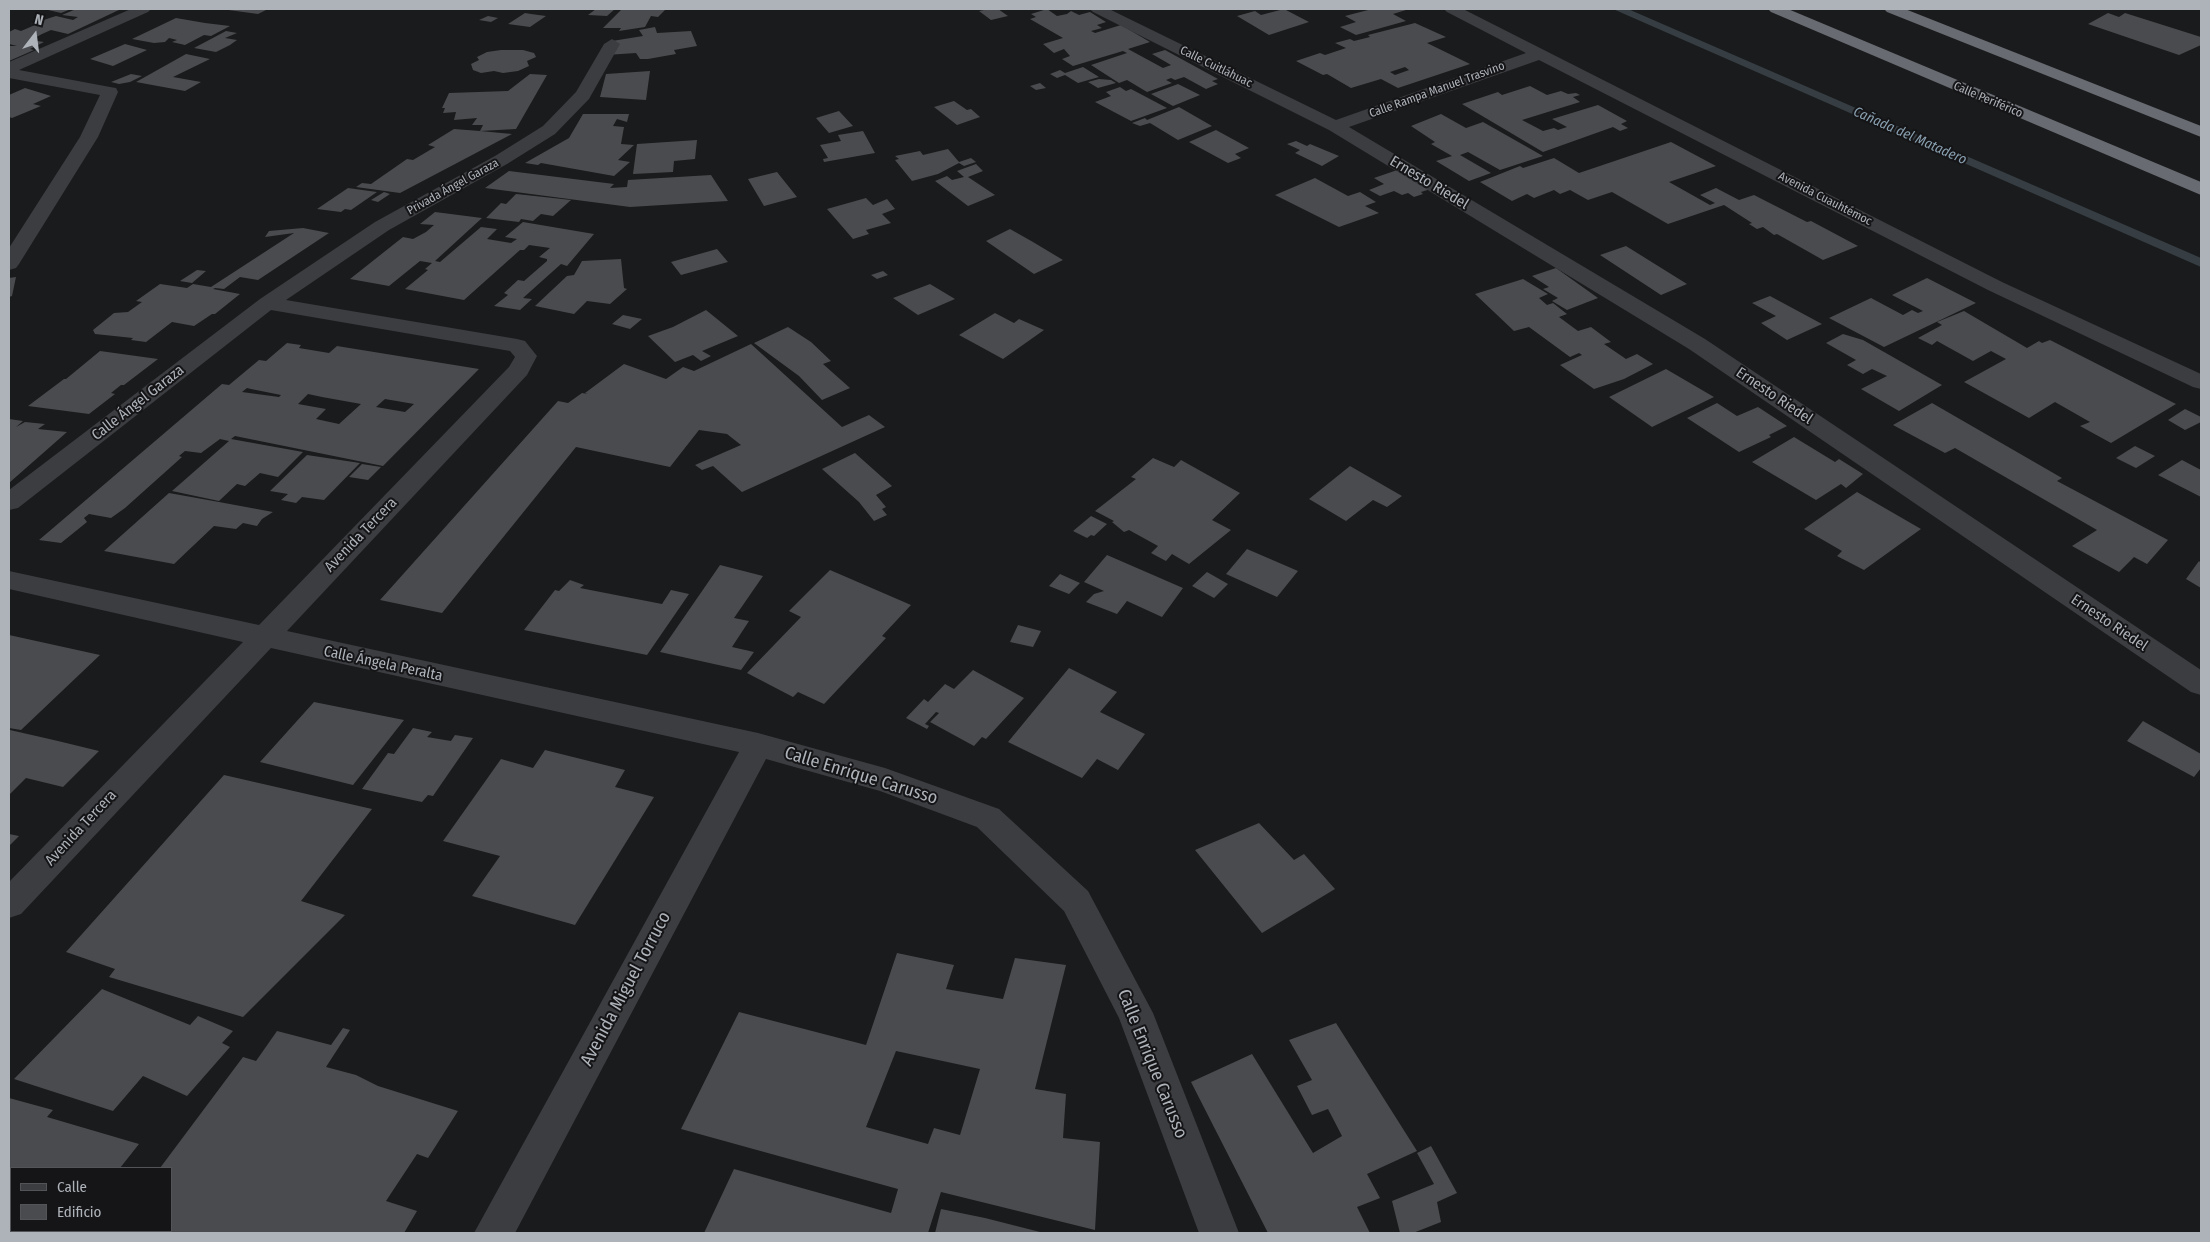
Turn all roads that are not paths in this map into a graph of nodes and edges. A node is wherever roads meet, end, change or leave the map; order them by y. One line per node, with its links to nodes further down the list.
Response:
1 (143, 9): 8 (street)
2 (1098, 9): 10 (street, Calle Cuitláhuac)
3 (1452, 9): 7 (street, Avenida Cuauhtémoc)
4 (1776, 9): 12 (highway, Calle Periférico)
5 (1892, 9): 11 (highway)
6 (612, 44): 14 (street, Privada Ángel Garaza)
7 (1539, 54): 10 (street, Calle Rampa Manuel Trasvino); 15 (street, Avenida Cuauhtémoc)
8 (9, 68)
9 (9, 72): 13 (street)
10 (1334, 126): 19 (street, Ernesto Riedel)
11 (2201, 132)
12 (2201, 189)
13 (9, 264)
14 (267, 303): 16 (street, Calle Ángel Garaza); 18 (street, Avenida Tercera)
15 (2201, 382)
16 (9, 502)
17 (9, 580): 18 (street, Calle Ángela Peralta)
18 (262, 637): 20 (street, Calle Ángela Peralta); 21 (street, Avenida Tercera)
19 (2201, 684)
20 (758, 745): 22 (street, Avenida Miguel Torruco); 23 (street, Calle Enrique Carusso)
21 (9, 904)
22 (494, 1233)
23 (1219, 1233)

